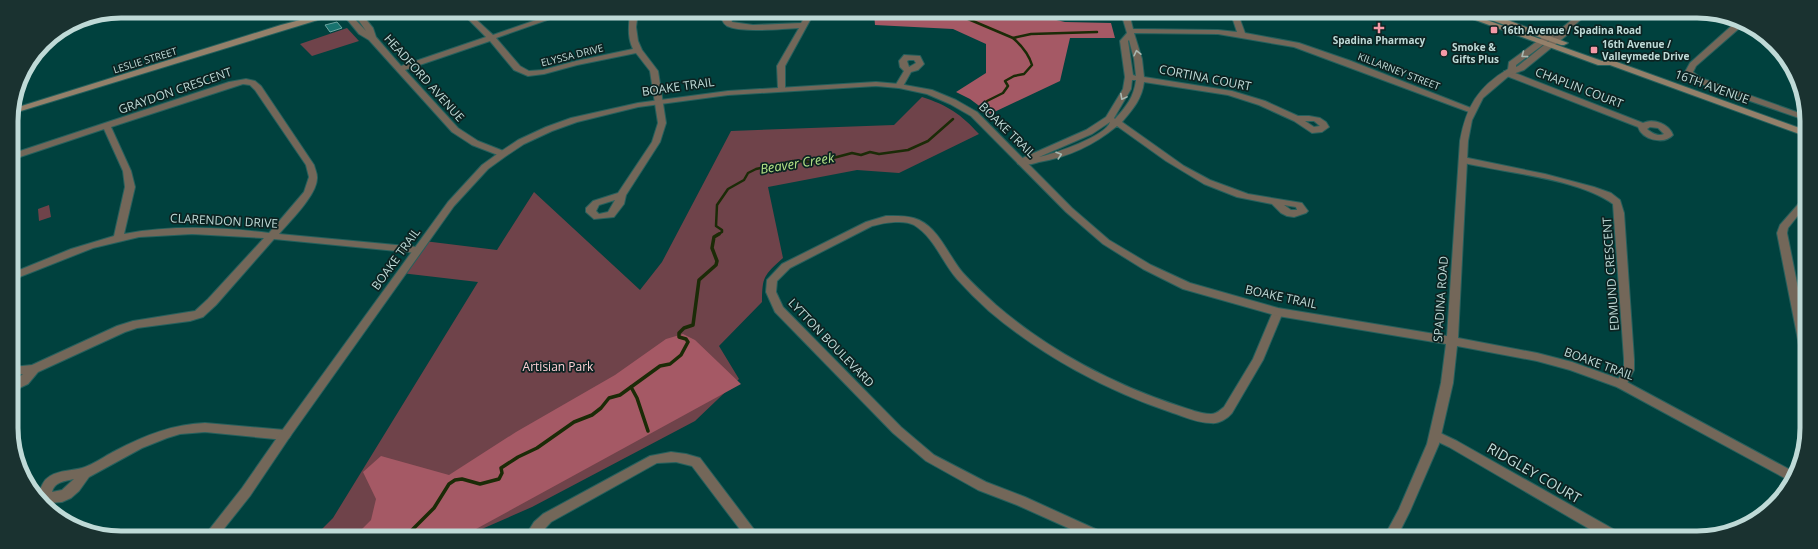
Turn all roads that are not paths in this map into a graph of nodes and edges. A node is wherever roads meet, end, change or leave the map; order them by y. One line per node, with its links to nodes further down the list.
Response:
1 (303, 18): 17 (main road, LESLIE STREET)
2 (320, 18): 17 (main road, LESLIE STREET)
3 (350, 18): 22 (street, HEADFORD AVENUE)
4 (362, 18): 22 (street, HEADFORD AVENUE)
5 (470, 18): 23 (street, ELYSSA DRIVE)
6 (549, 18): 23 (street)
7 (634, 18): 26 (street)
8 (726, 18): 15 (street)
9 (808, 18): 15 (street)
10 (1126, 18): 19 (street)
11 (1236, 18): 20 (street)
12 (1474, 18): 24 (main road, 16TH AVENUE)
13 (1493, 18): 21 (main road, 16TH AVENUE)
14 (1579, 18): 18 (street)
15 (804, 26): 33 (street)
16 (1737, 26): 37 (street)
17 (284, 27): 35 (main road, LESLIE STREET)
18 (1565, 29): 21 (street, SPADINA ROAD); 25 (street, SPADINA ROAD)
19 (1129, 32): 20 (street, KILLARNEY STREET); 30 (street); 31 (street, one-way to 19)
20 (1242, 35): 36 (street, KILLARNEY STREET)
21 (1547, 37): 24 (street, SPADINA ROAD); 25 (main road, 16TH AVENUE)
22 (372, 38): 27 (street, HEADFORD AVENUE)
23 (492, 38): 26 (street, ELYSSA DRIVE); 27 (street)
24 (1540, 42): 25 (main road, 16TH AVENUE); 29 (street, SPADINA ROAD, one-way to 29)
25 (1552, 43): 29 (street, SPADINA ROAD); 42 (main road, 16TH AVENUE)
26 (638, 50): 34 (street)
27 (400, 69): 43 (street, HEADFORD AVENUE)
28 (908, 70): 32 (street)
29 (1510, 71): 36 (street, SPADINA ROAD); 41 (street, CHAPLIN COURT)
30 (1129, 77): 31 (street, CORTINA COURT); 39 (street, one-way to 39)
31 (1139, 78): 38 (street, CORTINA COURT); 39 (street)
32 (899, 86): 33 (street, BOAKE TRAIL); 46 (street, BOAKE TRAIL)
33 (782, 89): 34 (street, BOAKE TRAIL)
34 (659, 102): 43 (street, BOAKE TRAIL); 47 (street)
35 (19, 110)
36 (1472, 110): 45 (street, SPADINA ROAD)
37 (1800, 116)
38 (1297, 119)
39 (1113, 121): 46 (street); 48 (street)
40 (107, 126): 44 (street); 50 (street, GRAYDON CRESCENT); 51 (street, GRAYDON CRESCENT)
41 (1642, 126)
42 (1800, 131)
43 (503, 154): 52 (street, BOAKE TRAIL)
44 (18, 155)
45 (1463, 160): 56 (street, SPADINA ROAD); 60 (street, EDMUND CRESCENT)
46 (1021, 162): 54 (street, BOAKE TRAIL)
47 (621, 195)
48 (1275, 201)
49 (1800, 208): 55 (street)
50 (271, 236): 51 (street, CLARENDON DRIVE); 52 (street, CLARENDON DRIVE); 57 (street)
51 (118, 238): 53 (street, CLARENDON DRIVE)
52 (417, 250): 61 (street, BOAKE TRAIL)
53 (18, 274)
54 (1278, 312): 56 (street, BOAKE TRAIL); 68 (street, LYTTON BOULEVARD)
55 (1800, 325)
56 (1452, 340): 60 (street, BOAKE TRAIL); 62 (street, SPADINA ROAD)
57 (34, 369): 58 (street); 59 (street)
58 (18, 371)
59 (18, 384)
60 (1621, 384): 64 (street, BOAKE TRAIL)
61 (285, 435): 63 (street); 65 (street, BOAKE TRAIL)
62 (1436, 436): 69 (street, SPADINA ROAD); 70 (street, RIDGLEY COURT)
63 (85, 473)
64 (1788, 475)
65 (214, 531)
66 (535, 531): 67 (street)
67 (749, 531)
68 (1087, 531)
69 (1393, 531)
70 (1605, 531)

